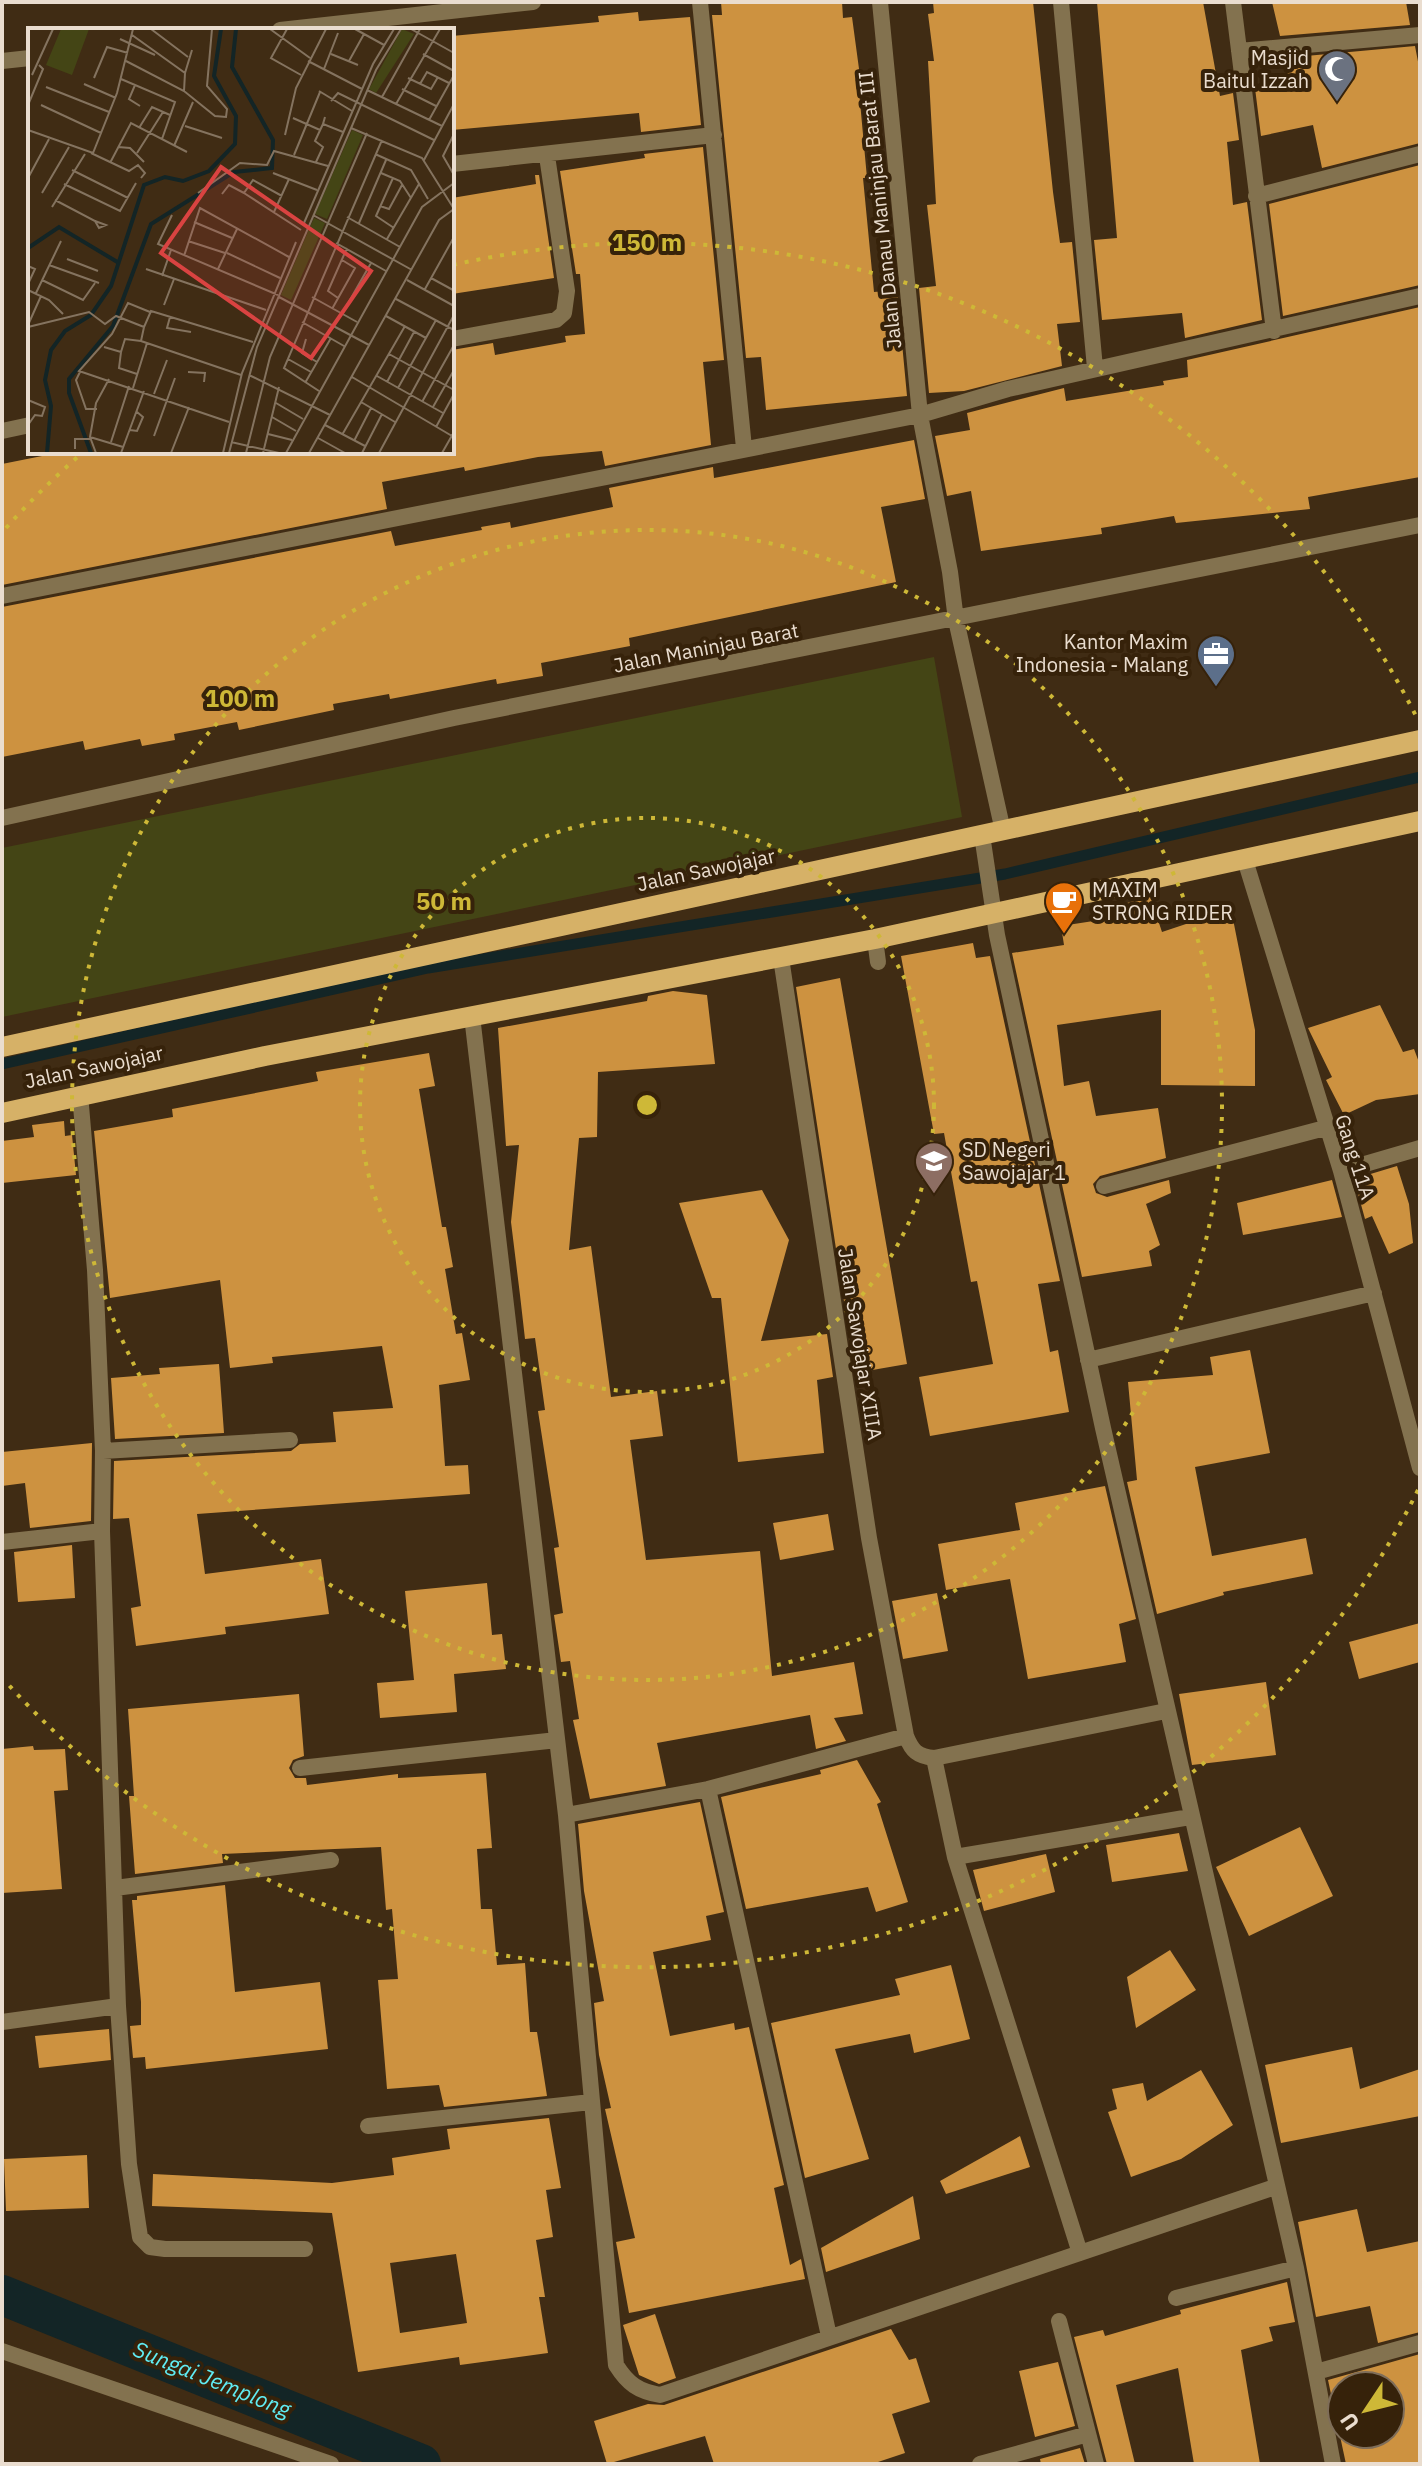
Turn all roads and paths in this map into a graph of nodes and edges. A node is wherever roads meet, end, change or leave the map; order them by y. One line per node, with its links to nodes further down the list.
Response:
1 (533, 2): 6 (street)
2 (700, 2): 11 (street)
3 (880, 2): 20 (street, Jalan Danau Maninjau Barat III)
4 (1061, 2): 19 (street)
5 (1233, 2): 8 (street)
6 (298, 28)
7 (1420, 35): 8 (street)
8 (1239, 51): 15 (street)
9 (28, 58): 10 (street)
10 (2, 61)
11 (714, 135): 13 (street); 23 (street)
12 (1420, 154): 15 (street)
13 (547, 156): 14 (street); 18 (street)
14 (454, 164)
15 (1256, 196): 17 (street)
16 (1420, 296): 17 (street)
17 (1274, 331): 19 (street)
18 (454, 339)
19 (1095, 368): 20 (street)
20 (920, 415): 23 (street); 26 (street, Jalan Danau Maninjau Barat III)
21 (28, 425): 22 (street)
22 (2, 431)
23 (744, 448): 25 (street)
24 (1420, 525): 26 (street, Jalan Maninjau Barat)
25 (2, 596)
26 (956, 620): 28 (street, Jalan Maninjau Barat); 30 (street, Jalan Danau Maninjau Barat III)
27 (1420, 740): 30 (main road, Jalan Sawojajar)
28 (2, 818)
29 (1420, 821): 32 (main road, Jalan Sawojajar)
30 (1003, 831): 31 (main road, Jalan Sawojajar)
31 (982, 843): 33 (street); 38 (main road, Jalan Sawojajar)
32 (1245, 860): 33 (main road, Jalan Sawojajar); 41 (street, Gang 11A)
33 (992, 903): 34 (main road, Jalan Sawojajar); 46 (street)
34 (875, 939): 35 (main road, Jalan Sawojajar); 36 (street)
35 (781, 958): 37 (main road, Jalan Sawojajar); 53 (street, Jalan Sawojajar XIIIA)
36 (878, 962)
37 (472, 1016): 39 (main road, Jalan Sawojajar); 54 (street)
38 (2, 1047)
39 (80, 1094): 40 (main road, Jalan Sawojajar); 48 (street)
40 (2, 1113)
41 (1325, 1128): 43 (street, Gang 11A); 44 (street)
42 (1420, 1148): 43 (street)
43 (1341, 1171): 45 (street, Gang 11A)
44 (1104, 1186)
45 (1374, 1293): 46 (street); 49 (street, Gang 11A)
46 (1088, 1360): 52 (street)
47 (290, 1440): 48 (street)
48 (103, 1451): 50 (street)
49 (1420, 1468)
50 (102, 1531): 51 (street); 62 (street)
51 (2, 1542)
52 (1166, 1711): 55 (street); 59 (street)
53 (906, 1736): 55 (street); 57 (street)
54 (557, 1740): 56 (street); 58 (street)
55 (934, 1758): 60 (street)
56 (300, 1768)
57 (708, 1789): 58 (street); 73 (street)
58 (566, 1815): 65 (street)
59 (1190, 1817): 60 (street); 67 (street)
60 (955, 1857): 69 (street)
61 (331, 1860): 62 (street)
62 (115, 1888): 63 (street)
63 (118, 2006): 64 (street); 68 (street)
64 (2, 2022)
65 (591, 2102): 66 (street); 73 (street)
66 (368, 2126)
67 (1275, 2187): 69 (street); 70 (street)
68 (305, 2249)
69 (1080, 2253): 73 (street)
70 (1296, 2268): 71 (street); 76 (street)
71 (1176, 2298)
72 (1059, 2321): 77 (street)
73 (829, 2336)
74 (1420, 2343): 76 (street)
75 (2, 2351): 78 (street)
76 (1316, 2372): 81 (street)
77 (1088, 2434): 79 (street); 80 (street)
78 (331, 2464)
79 (980, 2464)
80 (1096, 2464)
81 (1333, 2464)

